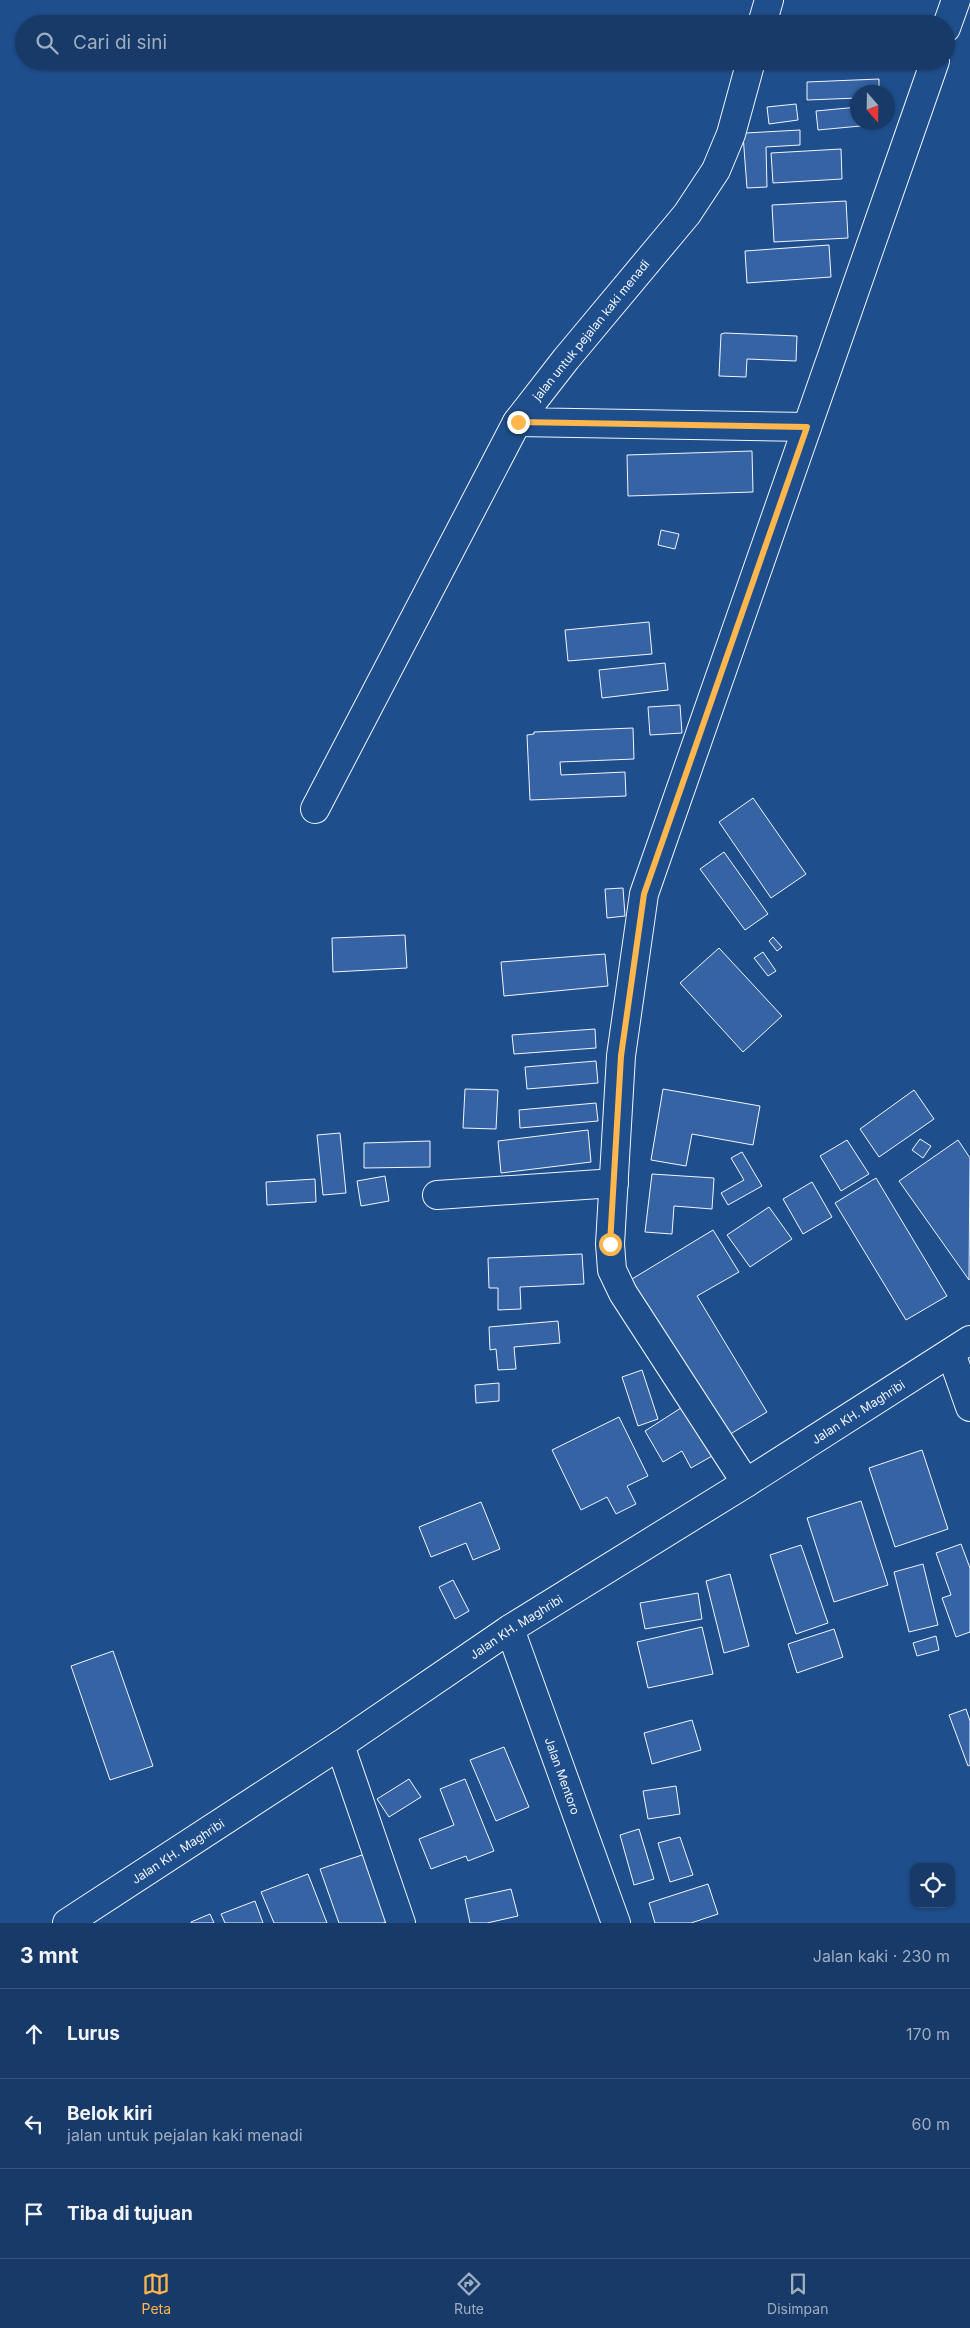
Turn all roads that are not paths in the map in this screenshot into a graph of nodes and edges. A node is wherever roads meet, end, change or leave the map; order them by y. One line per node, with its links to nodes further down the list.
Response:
1 (769, 0): 3 (main road)
2 (956, 0): 4 (main road)
3 (765, 15)
4 (951, 15)
5 (749, 70): 7 (main road, jalan untuk pejalan kaki menadi)
6 (932, 70): 8 (main road)
7 (518, 422): 8 (main road); 9 (main road, jalan untuk pejalan kaki menadi)
8 (807, 427): 10 (main road)
9 (315, 809)
10 (614, 1183): 11 (main road); 14 (main road)
11 (438, 1196)
12 (960, 1346): 13 (main road); 14 (main road, Jalan KH. Maghribi)
13 (970, 1407)
14 (746, 1483): 15 (main road, Jalan KH. Maghribi)
15 (510, 1629): 16 (main road, Jalan KH. Maghribi); 19 (main road, Jalan Mentoro)
16 (340, 1745): 17 (main road, Jalan KH. Maghribi); 18 (main road)
17 (67, 1923)
18 (401, 1923)
19 (616, 1923)

